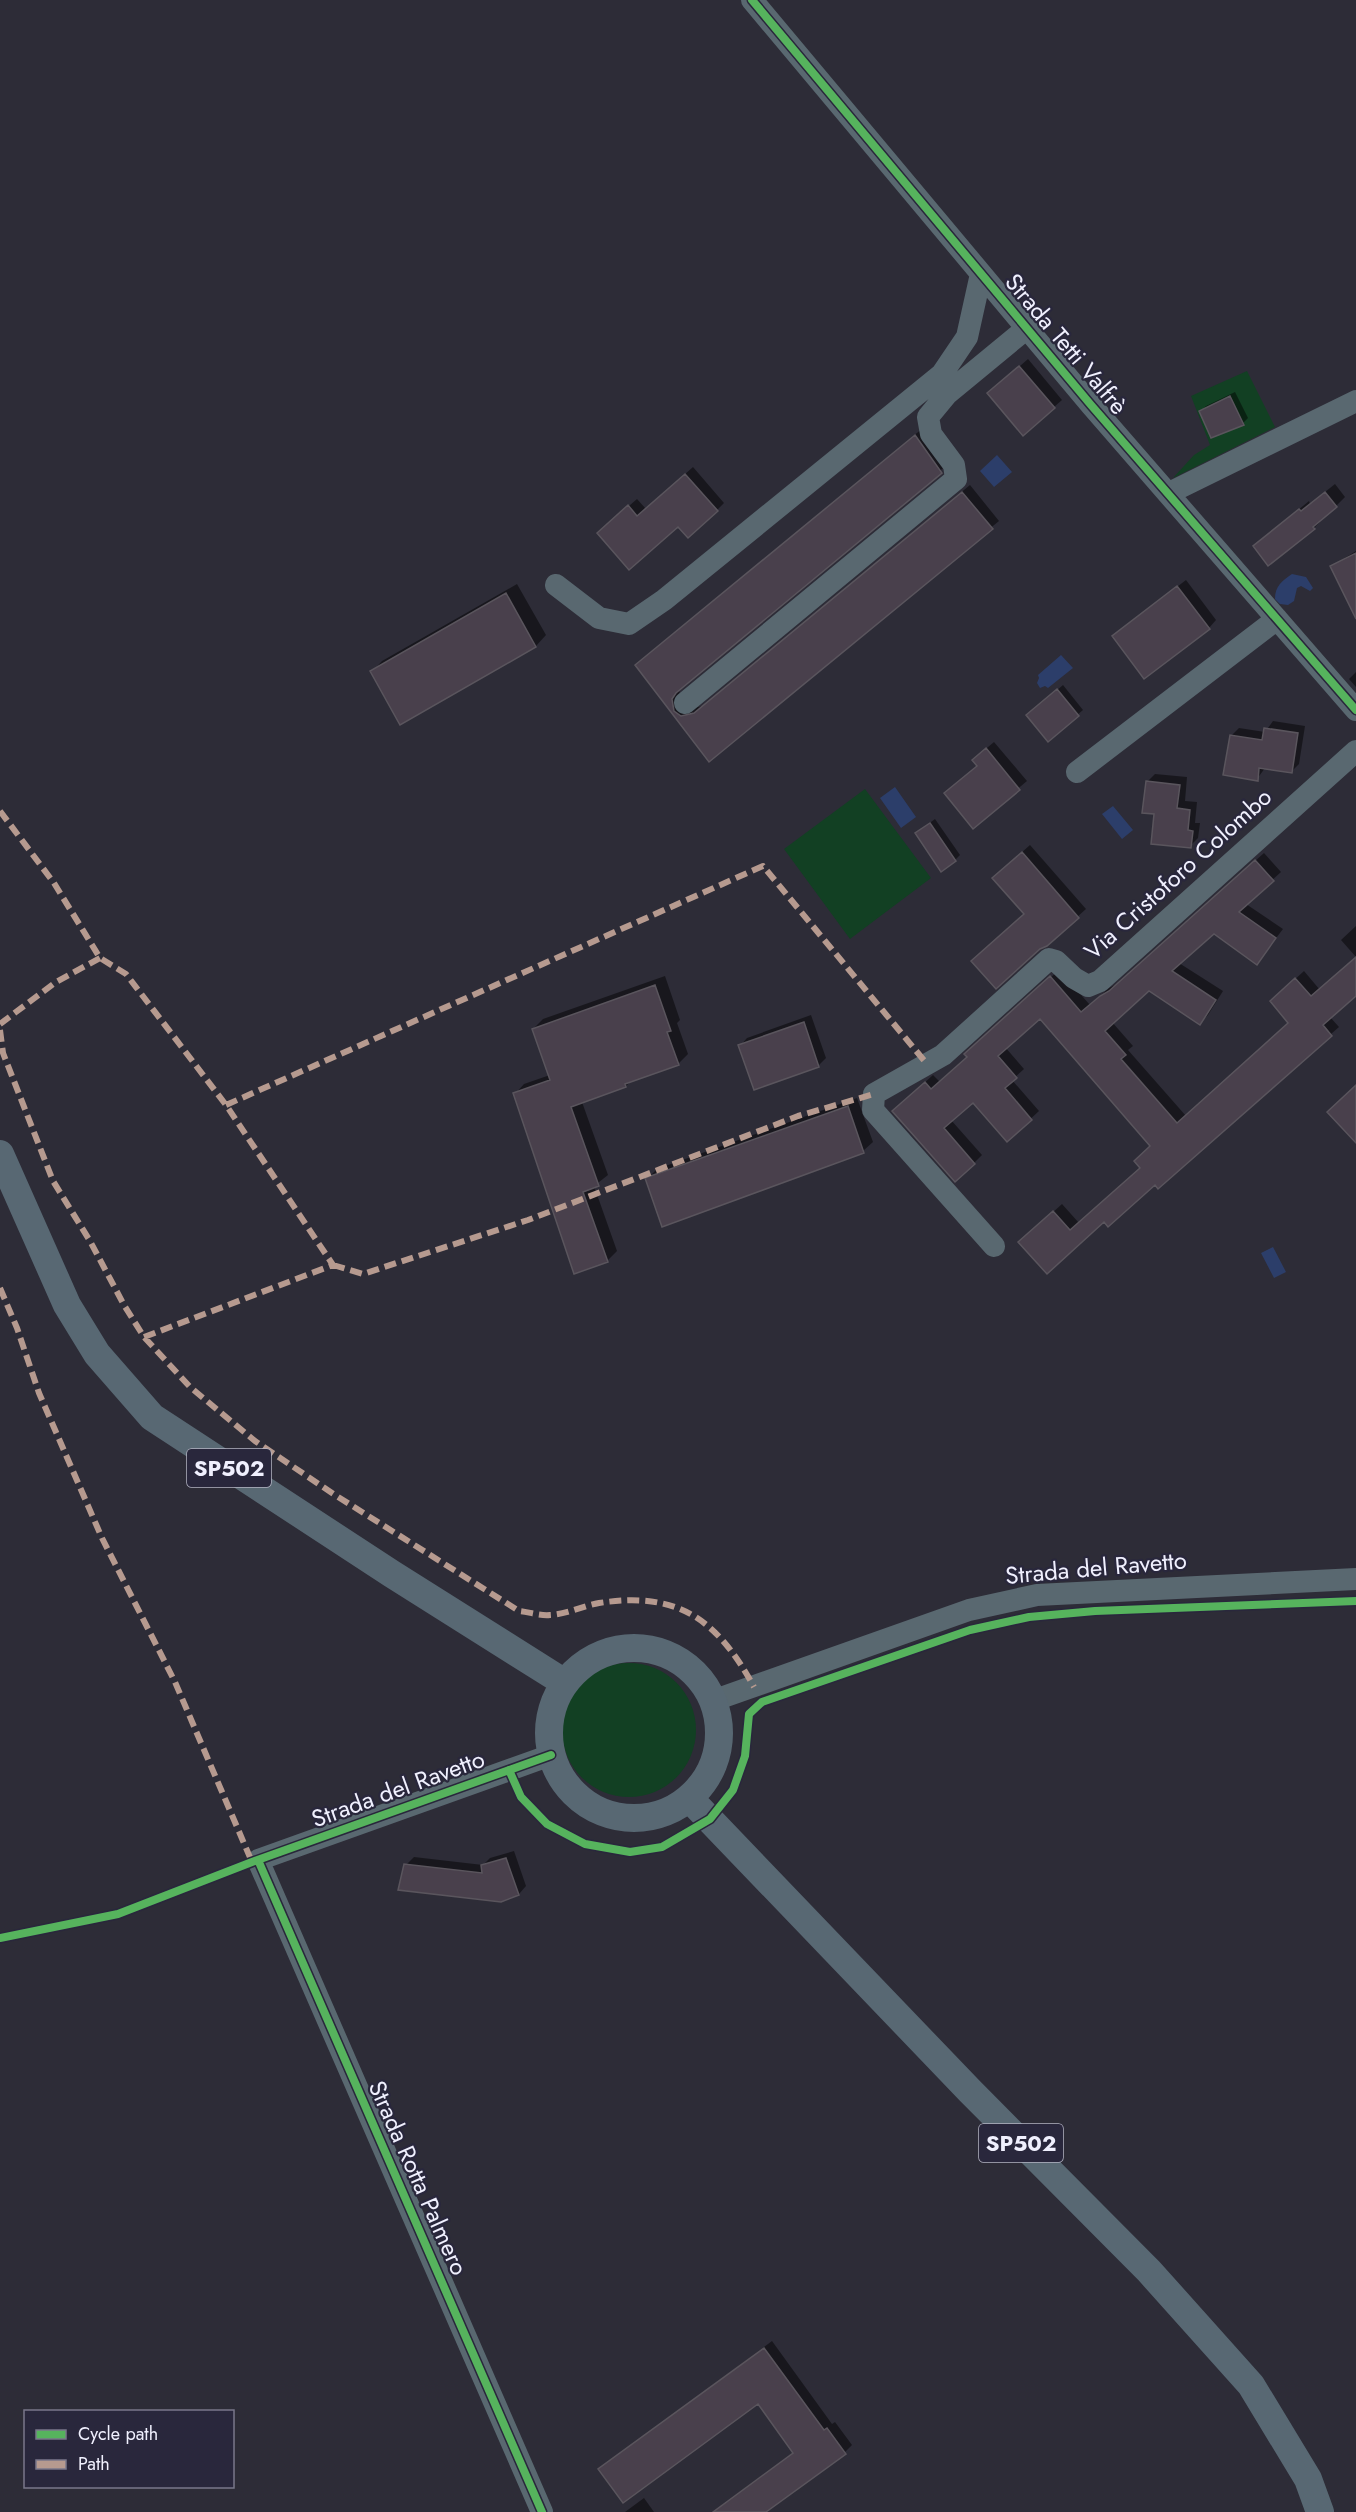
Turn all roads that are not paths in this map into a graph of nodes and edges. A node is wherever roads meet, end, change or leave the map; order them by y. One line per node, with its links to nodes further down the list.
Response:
1 (752, 0): 2 (street, Strada Tetti Valfrè)
2 (981, 274): 3 (street, Strada Tetti Valfrè); 6 (street, Strada Tetti Valfrè)
3 (1027, 328): 5 (street, Strada Tetti Valfrè); 8 (street, Strada Tetti Valfrè)
4 (1356, 401): 5 (street)
5 (1169, 493): 7 (street, Strada Tetti Valfrè)
6 (556, 585)
7 (1277, 619): 9 (street, Strada Tetti Valfrè); 11 (street)
8 (685, 703)
9 (1356, 710)
10 (1356, 752): 13 (street, Via Cristoforo Colombo)
11 (1077, 772)
12 (0, 1154): 15 (main road, SP502)
13 (994, 1246)
14 (1356, 1579): 16 (street, Strada del Ravetto)
15 (565, 1683): 16 (main road); 17 (main road)
16 (712, 1701): 18 (main road)
17 (552, 1755): 18 (main road); 19 (street, Strada del Ravetto)
18 (689, 1798): 21 (main road, SP502)
19 (258, 1860): 20 (street, Strada Rotta Palmero)
20 (542, 2512)
21 (1320, 2512)

